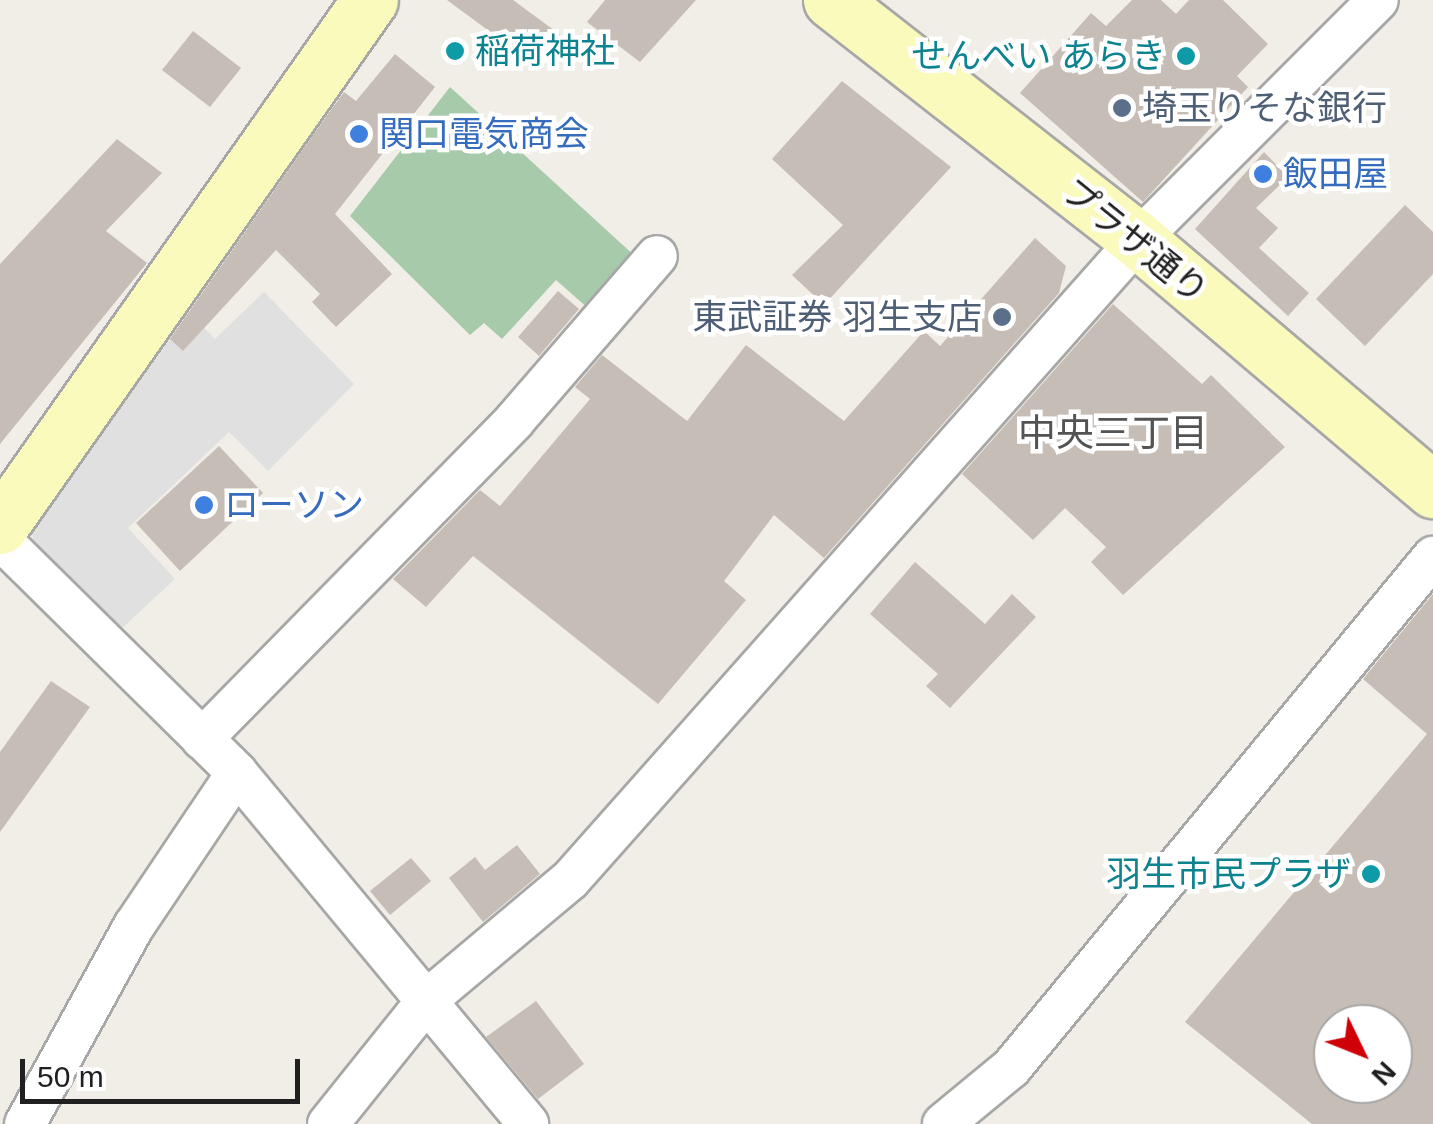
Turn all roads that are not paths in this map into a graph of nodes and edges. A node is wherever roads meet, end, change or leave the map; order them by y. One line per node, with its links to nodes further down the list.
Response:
1 (370, 0): 7 (street)
2 (831, 0): 4 (street, プラザ通り)
3 (1378, 0): 4 (street)
4 (1138, 240): 6 (street, プラザ通り); 12 (street)
5 (657, 256): 10 (street)
6 (1433, 490)
7 (0, 526)
8 (0, 539): 10 (street)
9 (1433, 557): 16 (street)
10 (202, 739): 11 (street)
11 (236, 773): 12 (street); 13 (street)
12 (428, 999): 14 (street); 15 (street)
13 (26, 1124)
14 (328, 1124)
15 (528, 1124)
16 (943, 1124)

